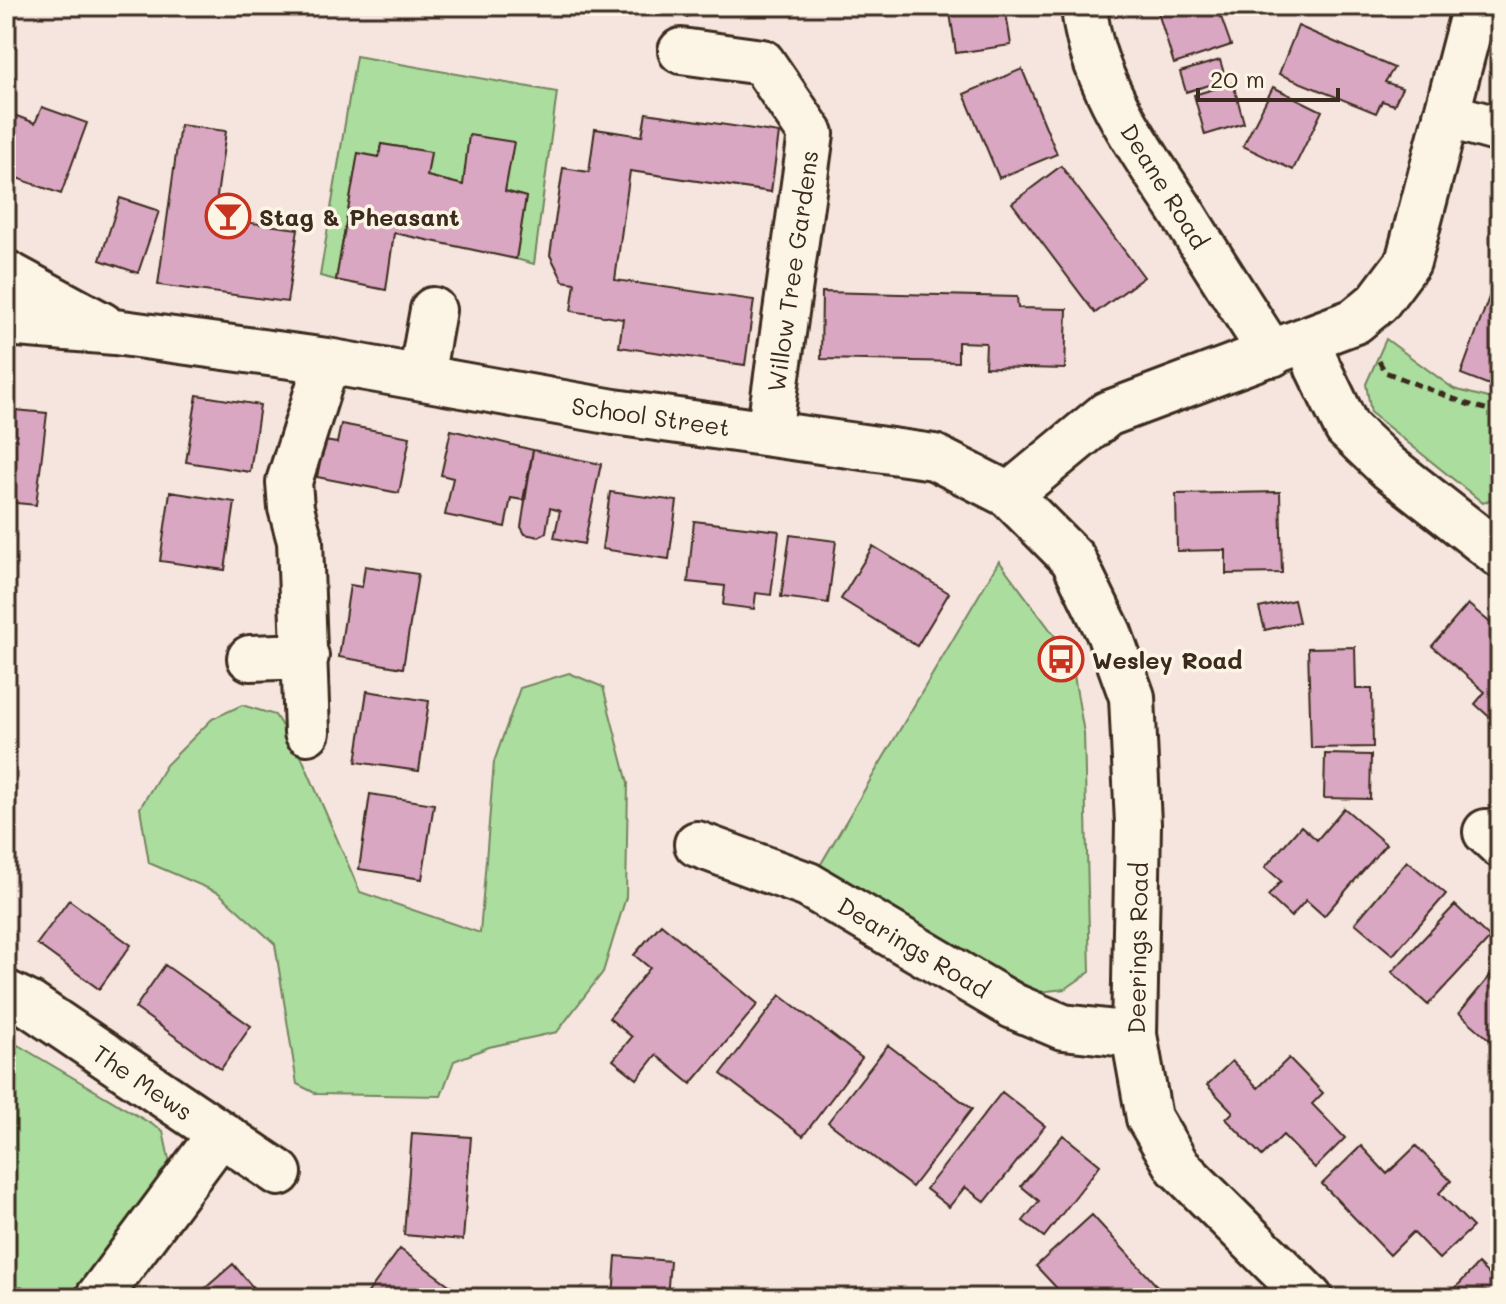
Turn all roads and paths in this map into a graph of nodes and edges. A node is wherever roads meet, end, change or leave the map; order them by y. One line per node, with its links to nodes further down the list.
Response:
1 (1084, 6): 11 (street, Deane Road)
2 (1475, 6): 4 (street)
3 (681, 51): 15 (street, Willow Tree Gardens)
4 (1446, 115): 5 (street); 8 (street)
5 (1500, 130)
6 (6, 273): 10 (street, School Street)
7 (433, 310): 13 (street)
8 (1355, 321): 11 (street); 14 (path)
9 (6, 323): 10 (street, School Street)
10 (115, 332): 12 (street, School Street)
11 (1290, 347): 16 (street); 17 (street, Deane Road)
12 (327, 361): 13 (street, School Street); 19 (street)
13 (421, 377): 15 (street, School Street)
14 (1500, 413)
15 (769, 433): 16 (street, School Street)
16 (1009, 495): 18 (street, School Street)
17 (1500, 555)
18 (1109, 633): 24 (street, Deerings Road)
19 (306, 656): 20 (street); 21 (street)
20 (250, 658)
21 (307, 732)
22 (697, 844): 24 (street, Dearings Road)
23 (6, 993): 25 (street, The Mews)
24 (1134, 1035): 28 (street, Deerings Road)
25 (220, 1134): 26 (street, The Mews); 27 (street)
26 (279, 1173)
27 (98, 1298)
28 (1310, 1298)

